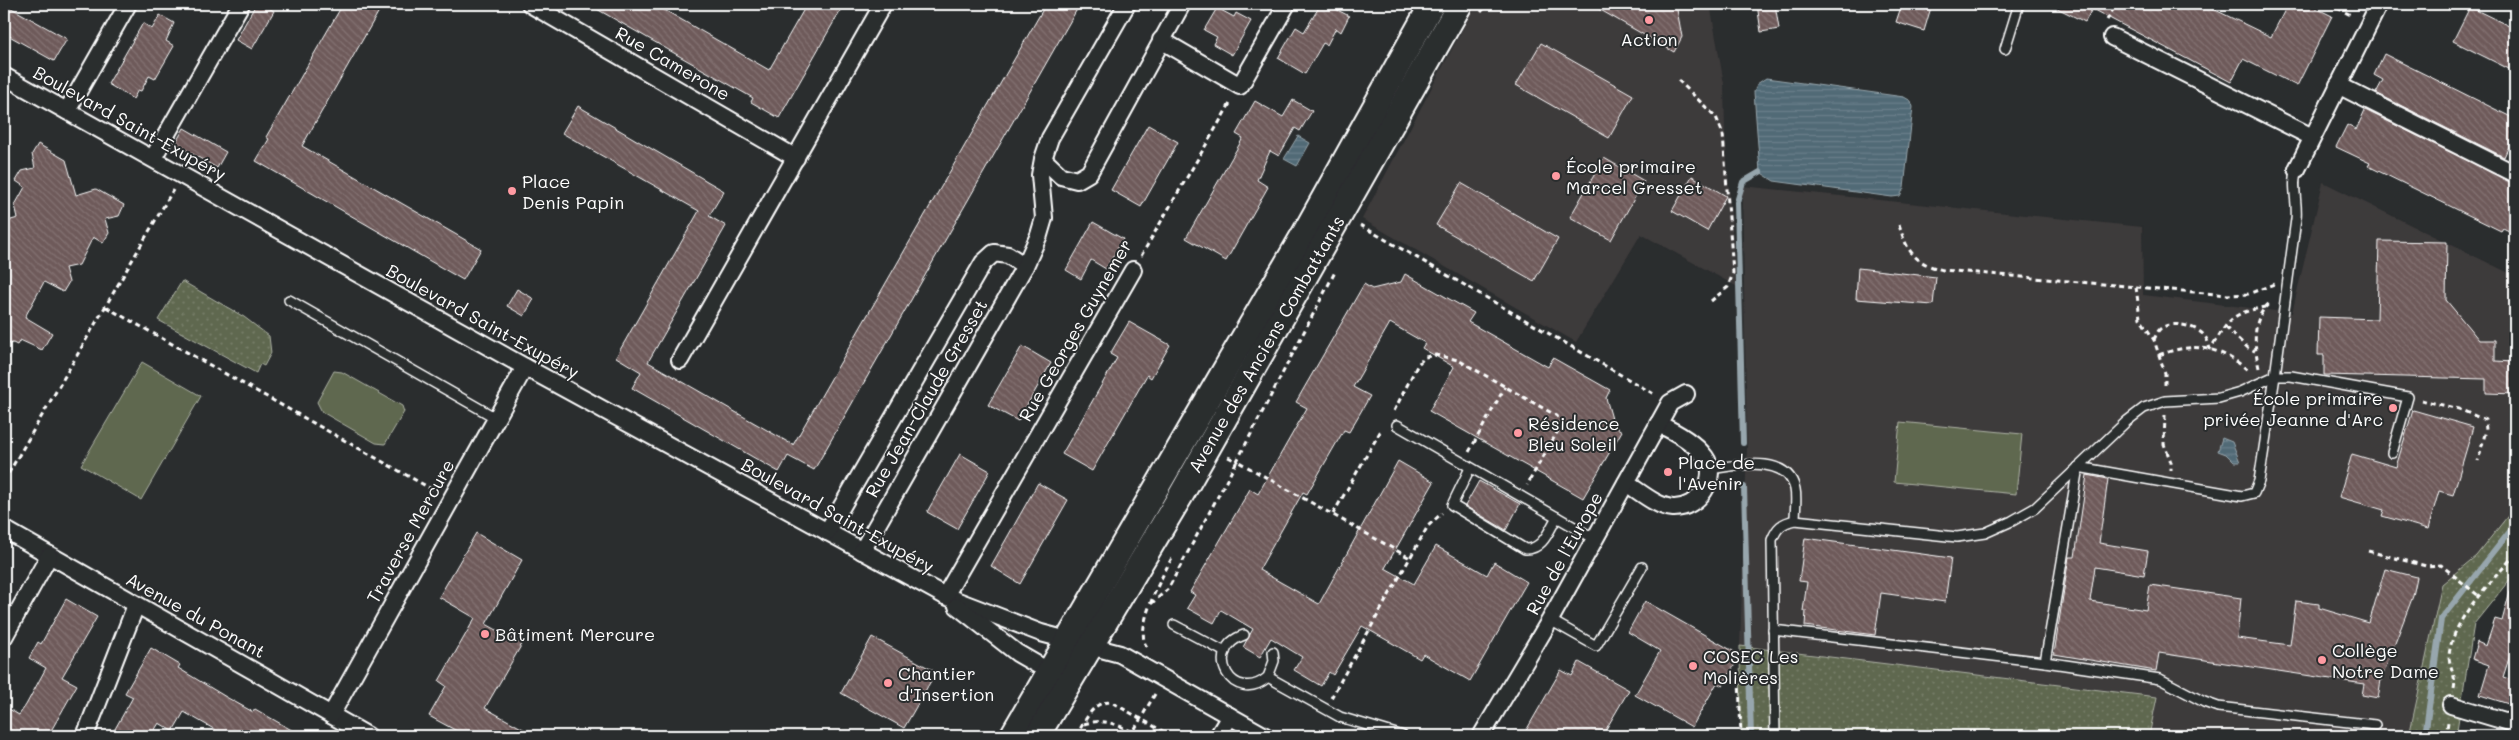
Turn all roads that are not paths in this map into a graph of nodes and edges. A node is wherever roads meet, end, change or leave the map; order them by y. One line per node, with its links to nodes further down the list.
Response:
1 (128, 4): 17 (street)
2 (241, 4): 19 (street)
3 (530, 4): 20 (street, Rue Camerone)
4 (882, 4): 20 (street)
5 (1127, 4): 21 (street, Rue Jean-Claude Gresset)
6 (1182, 4): 13 (street)
7 (1287, 4): 13 (street)
8 (1432, 4): 54 (main road, Avenue des Anciens Combattants)
9 (2019, 4): 14 (lane)
10 (2379, 4): 16 (street)
11 (1470, 9): 55 (main road, Avenue des Anciens Combattants)
12 (2112, 37): 18 (street)
13 (1161, 40): 21 (street)
14 (2005, 49)
15 (4, 76): 17 (street, Boulevard Saint-Exupéry)
16 (2338, 85): 18 (street); 23 (street)
17 (67, 111): 19 (street, Boulevard Saint-Exupéry)
18 (2312, 137): 22 (street)
19 (153, 158): 28 (street, Boulevard Saint-Exupéry)
20 (796, 158): 27 (street)
21 (1043, 160): 24 (street, Rue Jean-Claude Gresset)
22 (2297, 168): 29 (lane)
23 (2515, 174)
24 (1025, 266): 42 (street); 44 (street, Rue Jean-Claude Gresset)
25 (1133, 270): 47 (street, Rue Georges Guynemer)
26 (289, 300): 31 (lane)
27 (680, 360)
28 (525, 367): 31 (street, Traverse Mercure); 42 (street, Boulevard Saint-Exupéry)
29 (2275, 376): 34 (lane); 36 (lane); 36 (lane)
30 (1686, 394): 32 (street, Rue de l'Europe)
31 (496, 418): 62 (street, Traverse Mercure)
32 (1658, 424): 37 (street); 38 (street, Rue de l'Europe)
33 (1397, 425): 35 (lane)
34 (2392, 453)
35 (1466, 466): 39 (lane); 39 (lane)
36 (2078, 467): 40 (lane); 58 (lane)
37 (1709, 469): 38 (street); 40 (lane)
38 (1626, 483): 43 (street, Rue de l'Europe)
39 (1557, 517): 43 (lane)
40 (1795, 520): 51 (lane)
41 (4, 529): 45 (street, Avenue du Ponant)
42 (826, 532): 44 (street, Boulevard Saint-Exupéry)
43 (1595, 539): 49 (street, Rue de l'Europe)
44 (862, 551): 47 (street, Boulevard Saint-Exupéry)
45 (49, 556): 48 (street, Avenue du Ponant); 53 (street)
46 (1642, 567): 49 (lane)
47 (945, 596): 54 (street, Boulevard Saint-Exupéry); 59 (street, Boulevard Saint-Exupéry)
48 (136, 605): 62 (street, Avenue du Ponant); 66 (street)
49 (1550, 620): 73 (street, Rue de l'Europe)
50 (1174, 625): 56 (lane)
51 (1773, 630): 58 (lane); 74 (lane)
52 (1244, 635): 56 (lane)
53 (4, 637)
54 (1067, 640): 55 (street, Boulevard Saint-Exupéry); 59 (main road, Avenue des Anciens Combattants)
55 (1090, 646): 59 (main road, Avenue des Anciens Combattants); 63 (street, Boulevard Saint-Exupéry)
56 (1224, 652): 60 (lane)
57 (1273, 652): 60 (lane)
58 (2045, 662): 65 (lane)
59 (1058, 677): 68 (main road); 69 (main road)
60 (1268, 677): 72 (lane)
61 (2451, 705): 64 (street)
62 (331, 715): 67 (street, Avenue du Ponant)
63 (1230, 716): 70 (street); 71 (street, Boulevard Saint-Exupéry)
64 (2515, 724)
65 (2375, 725)
66 (85, 736)
67 (368, 736)
68 (1012, 736)
69 (1037, 736)
70 (1218, 736)
71 (1265, 736)
72 (1403, 736)
73 (1481, 736)
74 (1775, 736)

